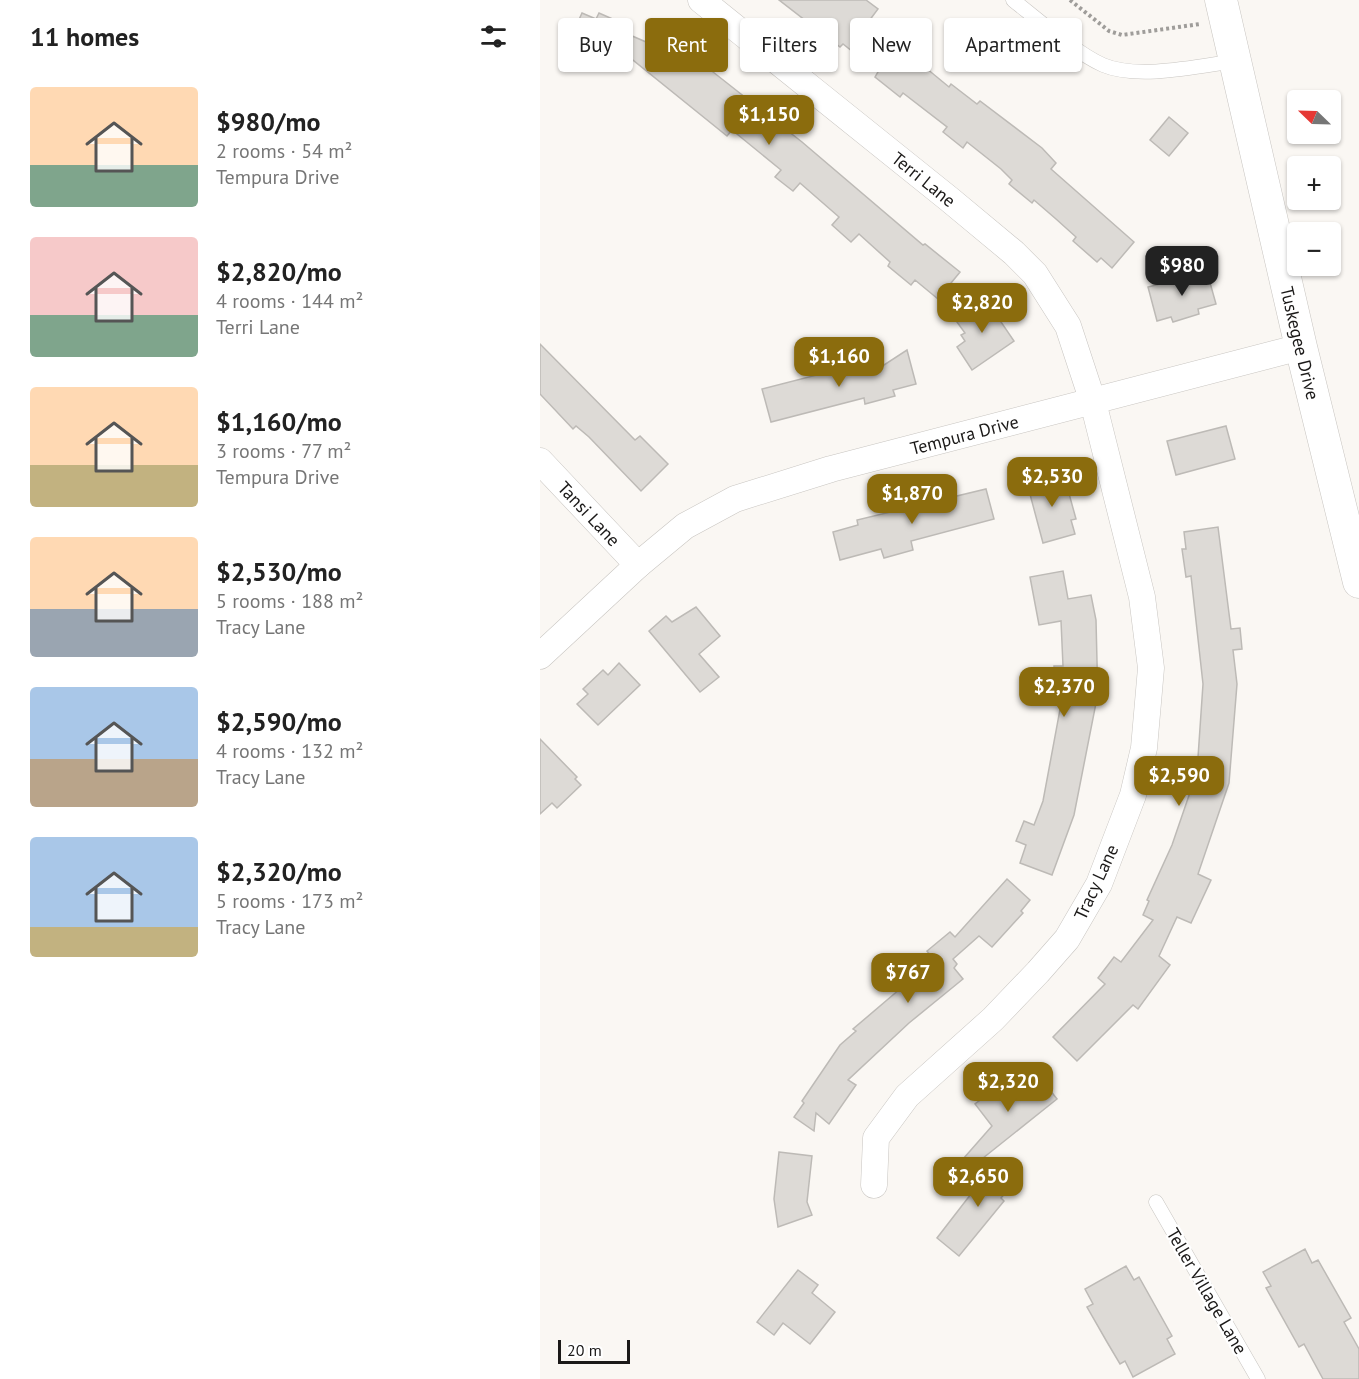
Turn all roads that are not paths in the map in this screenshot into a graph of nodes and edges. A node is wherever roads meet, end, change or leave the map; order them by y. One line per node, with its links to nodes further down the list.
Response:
1 (701, 0): 6 (street, Terri Lane)
2 (1013, 0): 4 (lane)
3 (1221, 0): 4 (street, Tuskegee Drive)
4 (1236, 61): 5 (street, Tuskegee Drive)
5 (1301, 347): 6 (street, Tempura Drive); 9 (street, Tuskegee Drive)
6 (1094, 402): 8 (street, Tempura Drive); 11 (street, Tracy Lane)
7 (540, 461): 8 (street, Tansi Lane)
8 (638, 565): 10 (street, Tempura Drive)
9 (1359, 582)
10 (540, 656)
11 (874, 1185)
12 (1156, 1202): 13 (lane, Teller Village Lane)
13 (1258, 1379)

